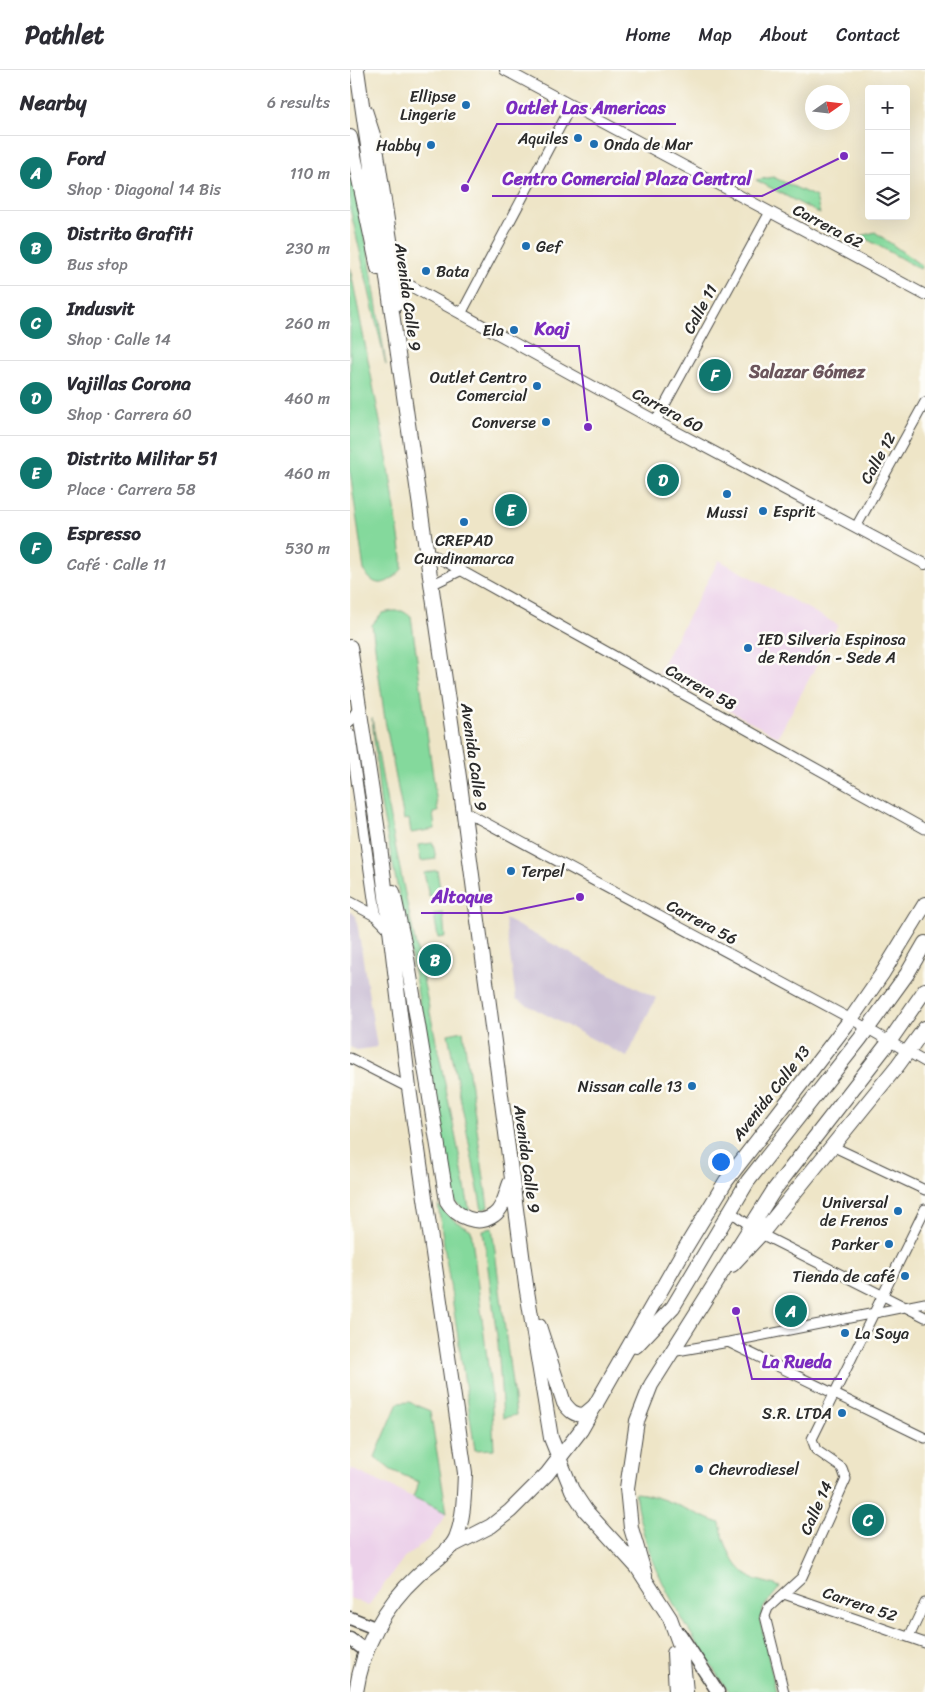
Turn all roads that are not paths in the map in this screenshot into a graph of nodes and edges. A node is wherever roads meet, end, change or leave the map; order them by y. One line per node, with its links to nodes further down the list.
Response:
1 (504, 70): 3 (street, Carrera 62)
2 (358, 76): 6 (street, Avenida Calle 9); 9 (main road, Avenida Calle 9)
3 (571, 106): 5 (street, Carrera 62); 8 (street)
4 (350, 137): 9 (main road)
5 (770, 212): 7 (street, Carrera 62); 11 (street, Calle 11)
6 (398, 279): 8 (street, Carrera 60); 9 (main road)
7 (925, 295)
8 (461, 314): 11 (street, Carrera 60)
9 (396, 342): 13 (main road, Avenida Calle 9)
10 (925, 402): 12 (street, Calle 12)
11 (656, 421): 12 (street, Carrera 60)
12 (856, 528): 14 (street, Carrera 60)
13 (426, 550): 15 (street, Carrera 58); 16 (main road, Avenida Calle 9)
14 (925, 564)
15 (462, 570): 16 (street); 22 (street, Carrera 58)
16 (431, 585): 21 (main road, Avenida Calle 9)
17 (350, 647): 18 (main road)
18 (359, 708): 19 (street); 23 (main road)
19 (350, 721)
20 (350, 734): 26 (street)
21 (464, 811): 30 (street, Carrera 56); 41 (main road, Avenida Calle 9)
22 (925, 829)
23 (379, 838): 27 (main road); 41 (main road)
24 (350, 902): 26 (street)
25 (925, 904): 30 (main road, Avenida Calle 13)
26 (376, 916): 27 (street)
27 (390, 930): 37 (main road)
28 (925, 944): 32 (main road, Avenida Calle 13)
29 (925, 990): 33 (main road)
30 (851, 1019): 32 (street, Carrera 56); 39 (main road, Avenida Calle 13)
31 (925, 1028): 34 (main road)
32 (868, 1029): 33 (street, Carrera 56); 38 (main road, Avenida Calle 13)
33 (889, 1042): 34 (street, Carrera 56); 45 (main road)
34 (907, 1054): 36 (street, Carrera 56); 40 (main road)
35 (350, 1058): 37 (street)
36 (925, 1062)
37 (409, 1088): 59 (main road)
38 (814, 1098): 39 (main road); 44 (main road, Avenida Calle 13)
39 (778, 1111): 54 (main road, Avenida Calle 13)
40 (832, 1146): 42 (street); 45 (main road)
41 (511, 1177): 46 (main road, Avenida Calle 9)
42 (925, 1190)
43 (925, 1209): 47 (street, Calle 14)
44 (730, 1211): 45 (street); 54 (main road, Avenida Calle 13)
45 (755, 1230): 47 (street); 53 (main road)
46 (526, 1285): 56 (main road); 58 (main road, Avenida Calle 9)
47 (881, 1295): 49 (street); 50 (street, Calle 14)
48 (925, 1303): 49 (street)
49 (905, 1307): 50 (street); 51 (street)
50 (872, 1314): 52 (street); 55 (street, Calle 14)
51 (925, 1317)
52 (730, 1342): 53 (street); 55 (street)
53 (671, 1352): 60 (main road)
54 (621, 1360): 56 (main road, Avenida Calle 13)
55 (834, 1393): 57 (street); 61 (street, Calle 14)
56 (596, 1405): 58 (main road, Avenida Calle 13)
57 (925, 1438)
58 (559, 1460): 59 (main road, Avenida Calle 13); 60 (main road, Avenida Calle 9)
59 (448, 1548): 65 (main road)
60 (648, 1583): 64 (main road); 71 (main road)
61 (784, 1594): 66 (street, Carrera 52); 74 (street, Calle 14)
62 (925, 1604): 66 (street)
63 (350, 1618): 65 (main road)
64 (670, 1618): 72 (main road); 73 (main road)
65 (376, 1628): 69 (main road)
66 (909, 1638): 68 (street, Carrera 52)
67 (350, 1639): 69 (main road)
68 (925, 1643)
69 (366, 1652): 70 (main road)
70 (354, 1688)
71 (676, 1692)
72 (686, 1692)
73 (718, 1692)
74 (784, 1692)

